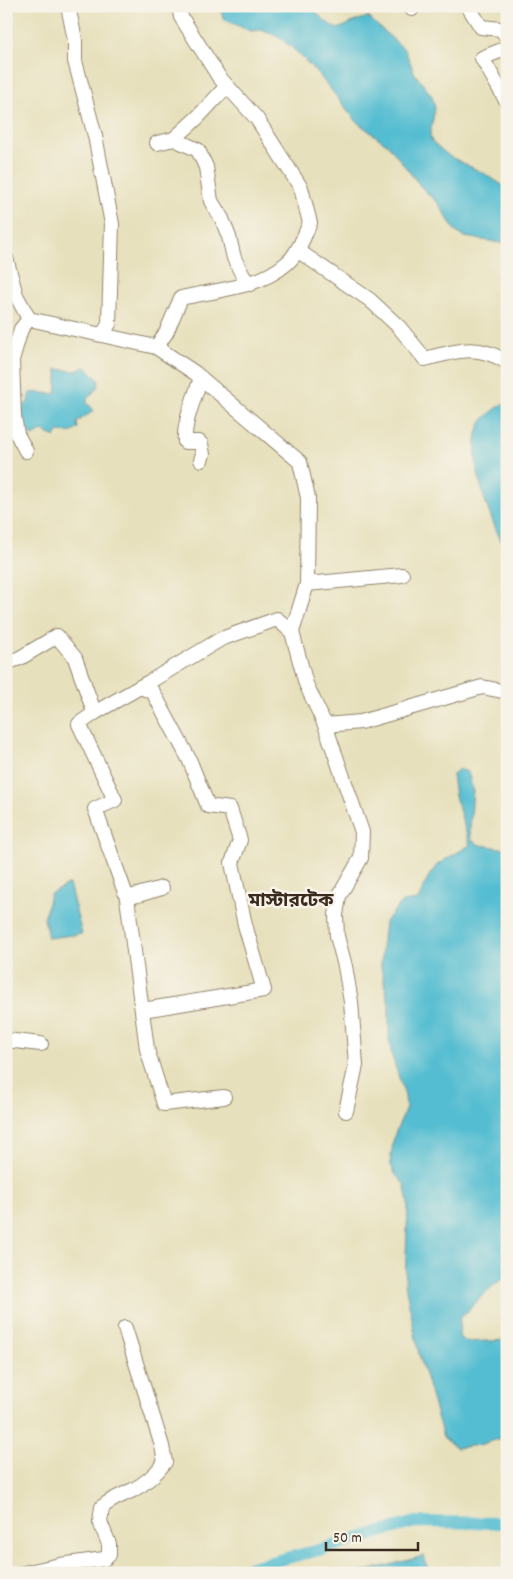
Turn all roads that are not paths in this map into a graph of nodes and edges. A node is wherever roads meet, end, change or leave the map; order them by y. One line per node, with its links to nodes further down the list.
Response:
1 (68, 6): 14 (street)
2 (179, 6): 6 (street)
3 (468, 6): 4 (street)
4 (507, 37)
5 (507, 48): 7 (street)
6 (227, 86): 8 (street); 10 (street)
7 (507, 102)
8 (174, 139): 9 (street); 12 (street)
9 (157, 143)
10 (297, 250): 12 (street); 16 (street)
11 (6, 258): 13 (street)
12 (250, 284): 15 (street)
13 (29, 319): 14 (street); 18 (street)
14 (103, 334): 15 (street)
15 (156, 347): 17 (street)
16 (507, 362)
17 (201, 378): 19 (street); 21 (street)
18 (26, 451)
19 (201, 460)
20 (402, 575): 21 (street)
21 (307, 584): 22 (street)
22 (292, 632): 24 (street); 27 (street)
23 (6, 663): 26 (street)
24 (140, 687): 26 (street); 30 (street)
25 (507, 692): 27 (street)
26 (96, 712): 29 (street)
27 (325, 725): 34 (street)
28 (162, 888): 29 (street)
29 (127, 898): 30 (street)
30 (142, 1010): 33 (street)
31 (6, 1040): 32 (street)
32 (41, 1044)
33 (224, 1097)
34 (346, 1111)
35 (125, 1328): 36 (street)
36 (24, 1573)

